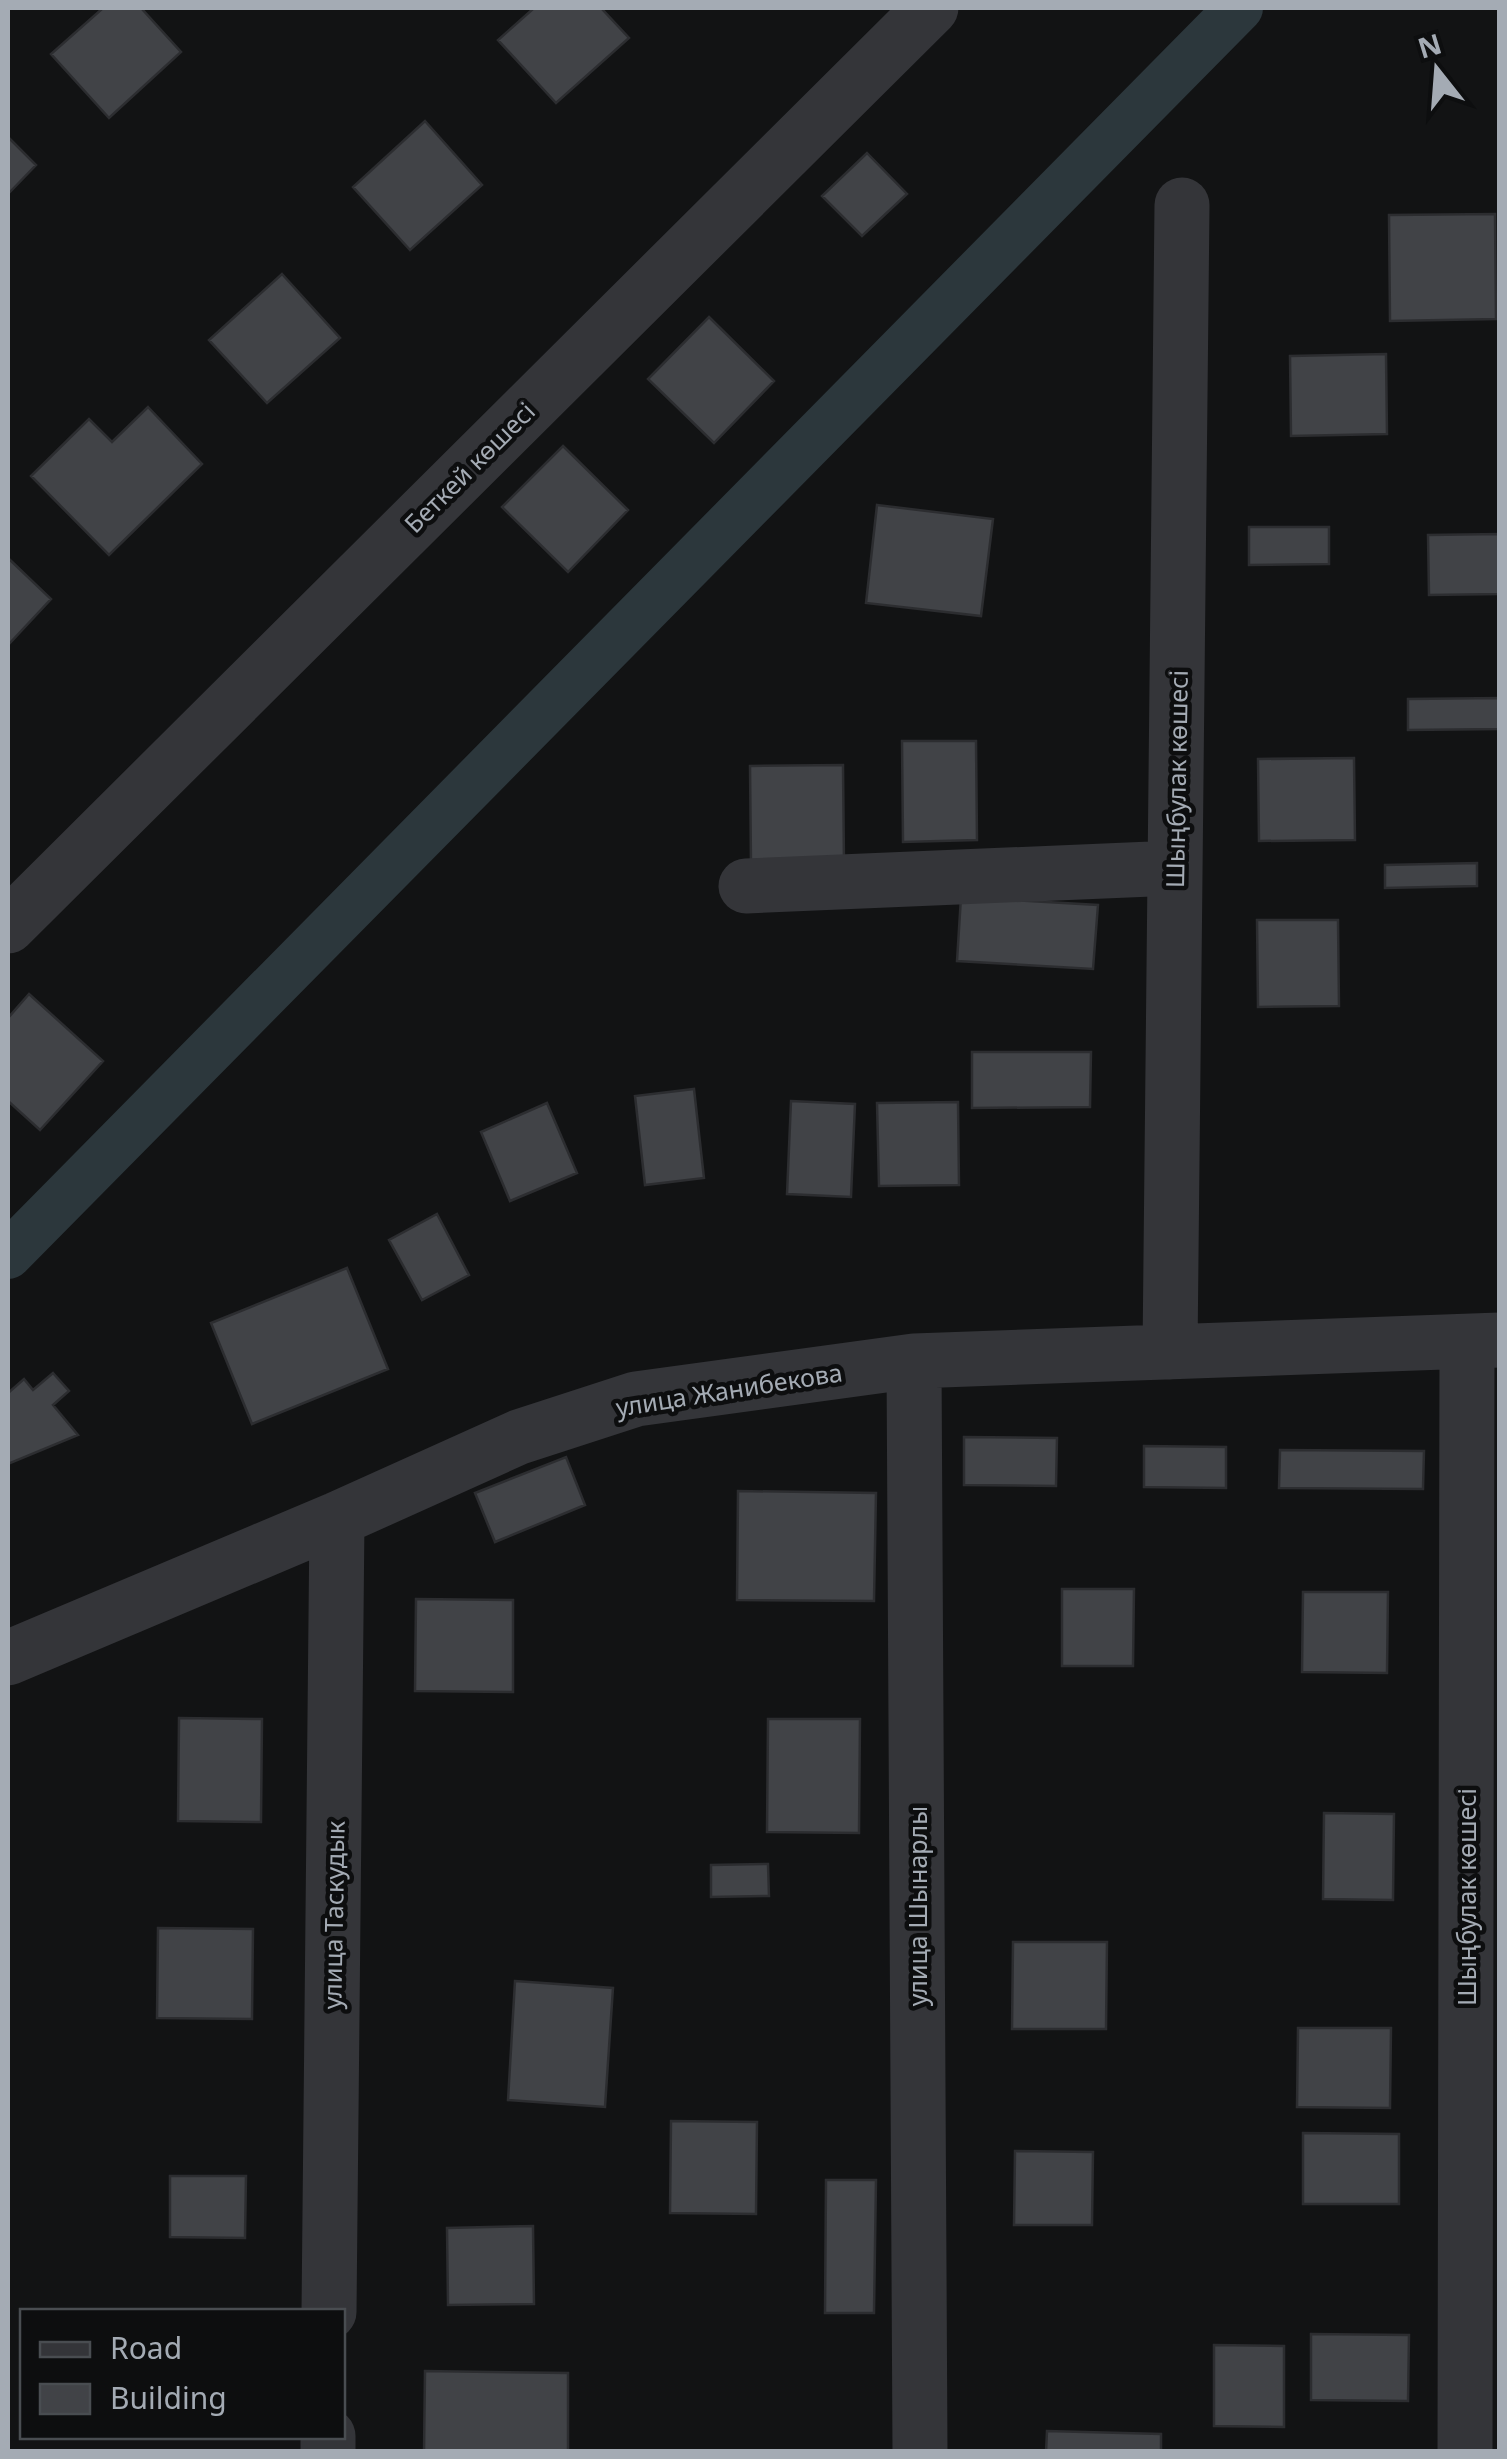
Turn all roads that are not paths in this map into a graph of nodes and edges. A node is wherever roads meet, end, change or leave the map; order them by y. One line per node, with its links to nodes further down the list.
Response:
1 (931, 8): 5 (street, Беткей көшесі)
2 (1182, 206): 3 (street, Шыңбулак көшесі)
3 (1175, 868): 4 (street); 7 (street, Шыңбулак көшесі)
4 (746, 886)
5 (8, 926)
6 (1483, 1341): 7 (street, улица Жанибекова); 13 (street, Шыңбулак көшесі)
7 (1170, 1352): 8 (street, улица Жанибекова)
8 (914, 1361): 9 (street, улица Жанибекова); 12 (street, улица Шынарлы)
9 (338, 1519): 10 (street, улица Жанибекова); 11 (street, улица Таскудык)
10 (8, 1658)
11 (329, 2309)
12 (920, 2452)
13 (1465, 2452)

